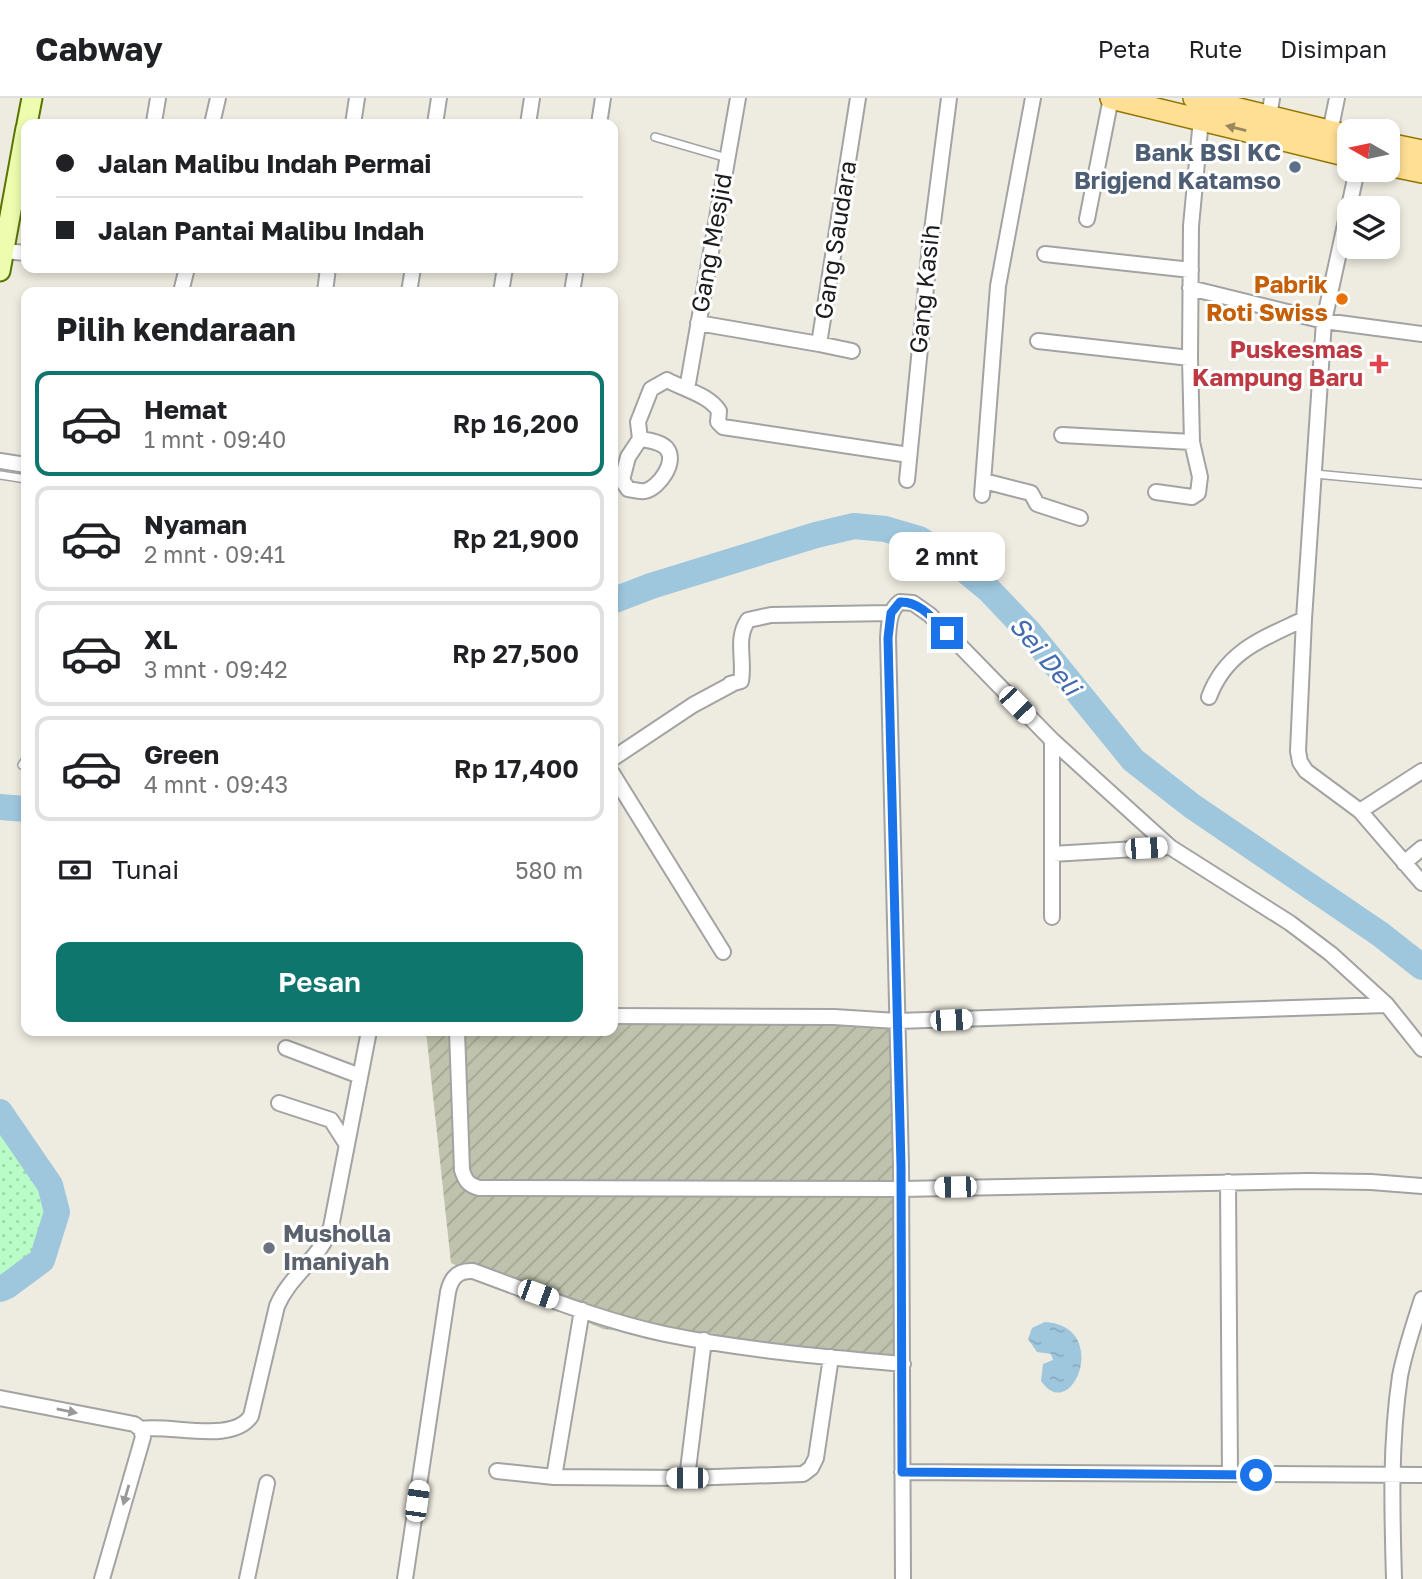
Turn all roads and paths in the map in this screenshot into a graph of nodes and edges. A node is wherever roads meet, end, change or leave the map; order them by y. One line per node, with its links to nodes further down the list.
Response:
1 (32, 98): 16 (main road)
2 (158, 98): 17 (street)
3 (218, 98): 18 (street)
4 (357, 98): 19 (street)
5 (439, 98): 20 (street)
6 (532, 98): 21 (street)
7 (603, 98): 22 (street)
8 (737, 98): 28 (street, Gang Mesjid)
9 (858, 98): 44 (street, Gang Saudara)
10 (949, 98): 51 (street, Gang Kasih)
11 (1032, 98): 60 (street)
12 (1111, 98): 23 (main road); 33 (street)
13 (1194, 98): 15 (main road)
14 (1337, 98): 25 (street)
15 (1270, 107): 25 (main road)
16 (28, 119)
17 (154, 119)
18 (213, 119)
19 (354, 119)
20 (436, 119)
21 (529, 119)
22 (599, 119)
23 (1201, 119): 25 (main road, one-way to 23); 37 (street)
24 (655, 137): 28 (lane)
25 (1334, 139)
26 (1400, 146): 27 (main road)
27 (1422, 151)
28 (727, 158): 41 (street, Gang Mesjid)
29 (21, 159): 34 (main road)
30 (1400, 167): 31 (main road)
31 (1422, 172)
32 (1354, 182): 40 (street)
33 (1087, 219)
34 (4, 251): 35 (street); 38 (main road)
35 (21, 253)
36 (1045, 254): 37 (street)
37 (1191, 270): 39 (street)
38 (0, 271)
39 (1190, 288): 40 (street); 46 (street)
40 (1324, 321): 42 (street); 54 (street)
41 (698, 323): 44 (street, Gang Saudara); 47 (street, Gang Mesjid)
42 (1422, 334)
43 (1038, 341): 46 (street)
44 (819, 344): 45 (street)
45 (852, 351)
46 (1190, 358): 50 (street)
47 (687, 389): 49 (street); 51 (street)
48 (1062, 435): 50 (street)
49 (640, 439)
50 (1192, 442): 59 (street)
51 (909, 455): 57 (street, Gang Kasih)
52 (0, 461): 53 (street)
53 (21, 464)
54 (1315, 474): 58 (lane); 62 (street)
55 (0, 475): 56 (lane)
56 (21, 478)
57 (906, 480)
58 (1422, 484)
59 (1156, 492)
60 (1080, 518)
61 (891, 613): 64 (street); 65 (street); 78 (street)
62 (1304, 619): 63 (street); 68 (street)
63 (1209, 697)
64 (1052, 740): 69 (street); 71 (street)
65 (618, 755)
66 (1422, 771): 68 (street)
67 (618, 783): 75 (street)
68 (1360, 811): 72 (street)
69 (1170, 847): 71 (street); 76 (street)
70 (1422, 848): 72 (street)
71 (1052, 854): 74 (street)
72 (1404, 863): 73 (street)
73 (1422, 883)
74 (1052, 917)
75 (723, 952)
76 (1387, 1005): 78 (street); 82 (street)
77 (618, 1016): 78 (street)
78 (897, 1021): 88 (street)
79 (368, 1036): 83 (street)
80 (457, 1036): 88 (street)
81 (286, 1048): 83 (street)
82 (1422, 1049)
83 (360, 1076): 85 (street)
84 (279, 1103): 85 (street)
85 (346, 1145): 95 (street)
86 (1228, 1182): 87 (street); 88 (street); 98 (street)
87 (1422, 1186)
88 (901, 1189): 93 (street)
89 (1422, 1298): 99 (street)
90 (582, 1310): 91 (street); 101 (street); 106 (street)
91 (704, 1340): 92 (street); 102 (street)
92 (831, 1357): 93 (street); 102 (street)
93 (902, 1364): 97 (street)
94 (0, 1398): 95 (street, one-way to 95)
95 (141, 1429): 104 (street, one-way to 104)
96 (497, 1471): 101 (street)
97 (902, 1472): 98 (street); 107 (street)
98 (1230, 1474): 99 (street)
99 (1392, 1475): 100 (street); 108 (street)
100 (1422, 1475)
101 (554, 1477): 102 (street)
102 (687, 1478)
103 (267, 1483): 105 (street)
104 (103, 1579)
105 (247, 1579)
106 (405, 1579)
107 (903, 1579)
108 (1394, 1579)

